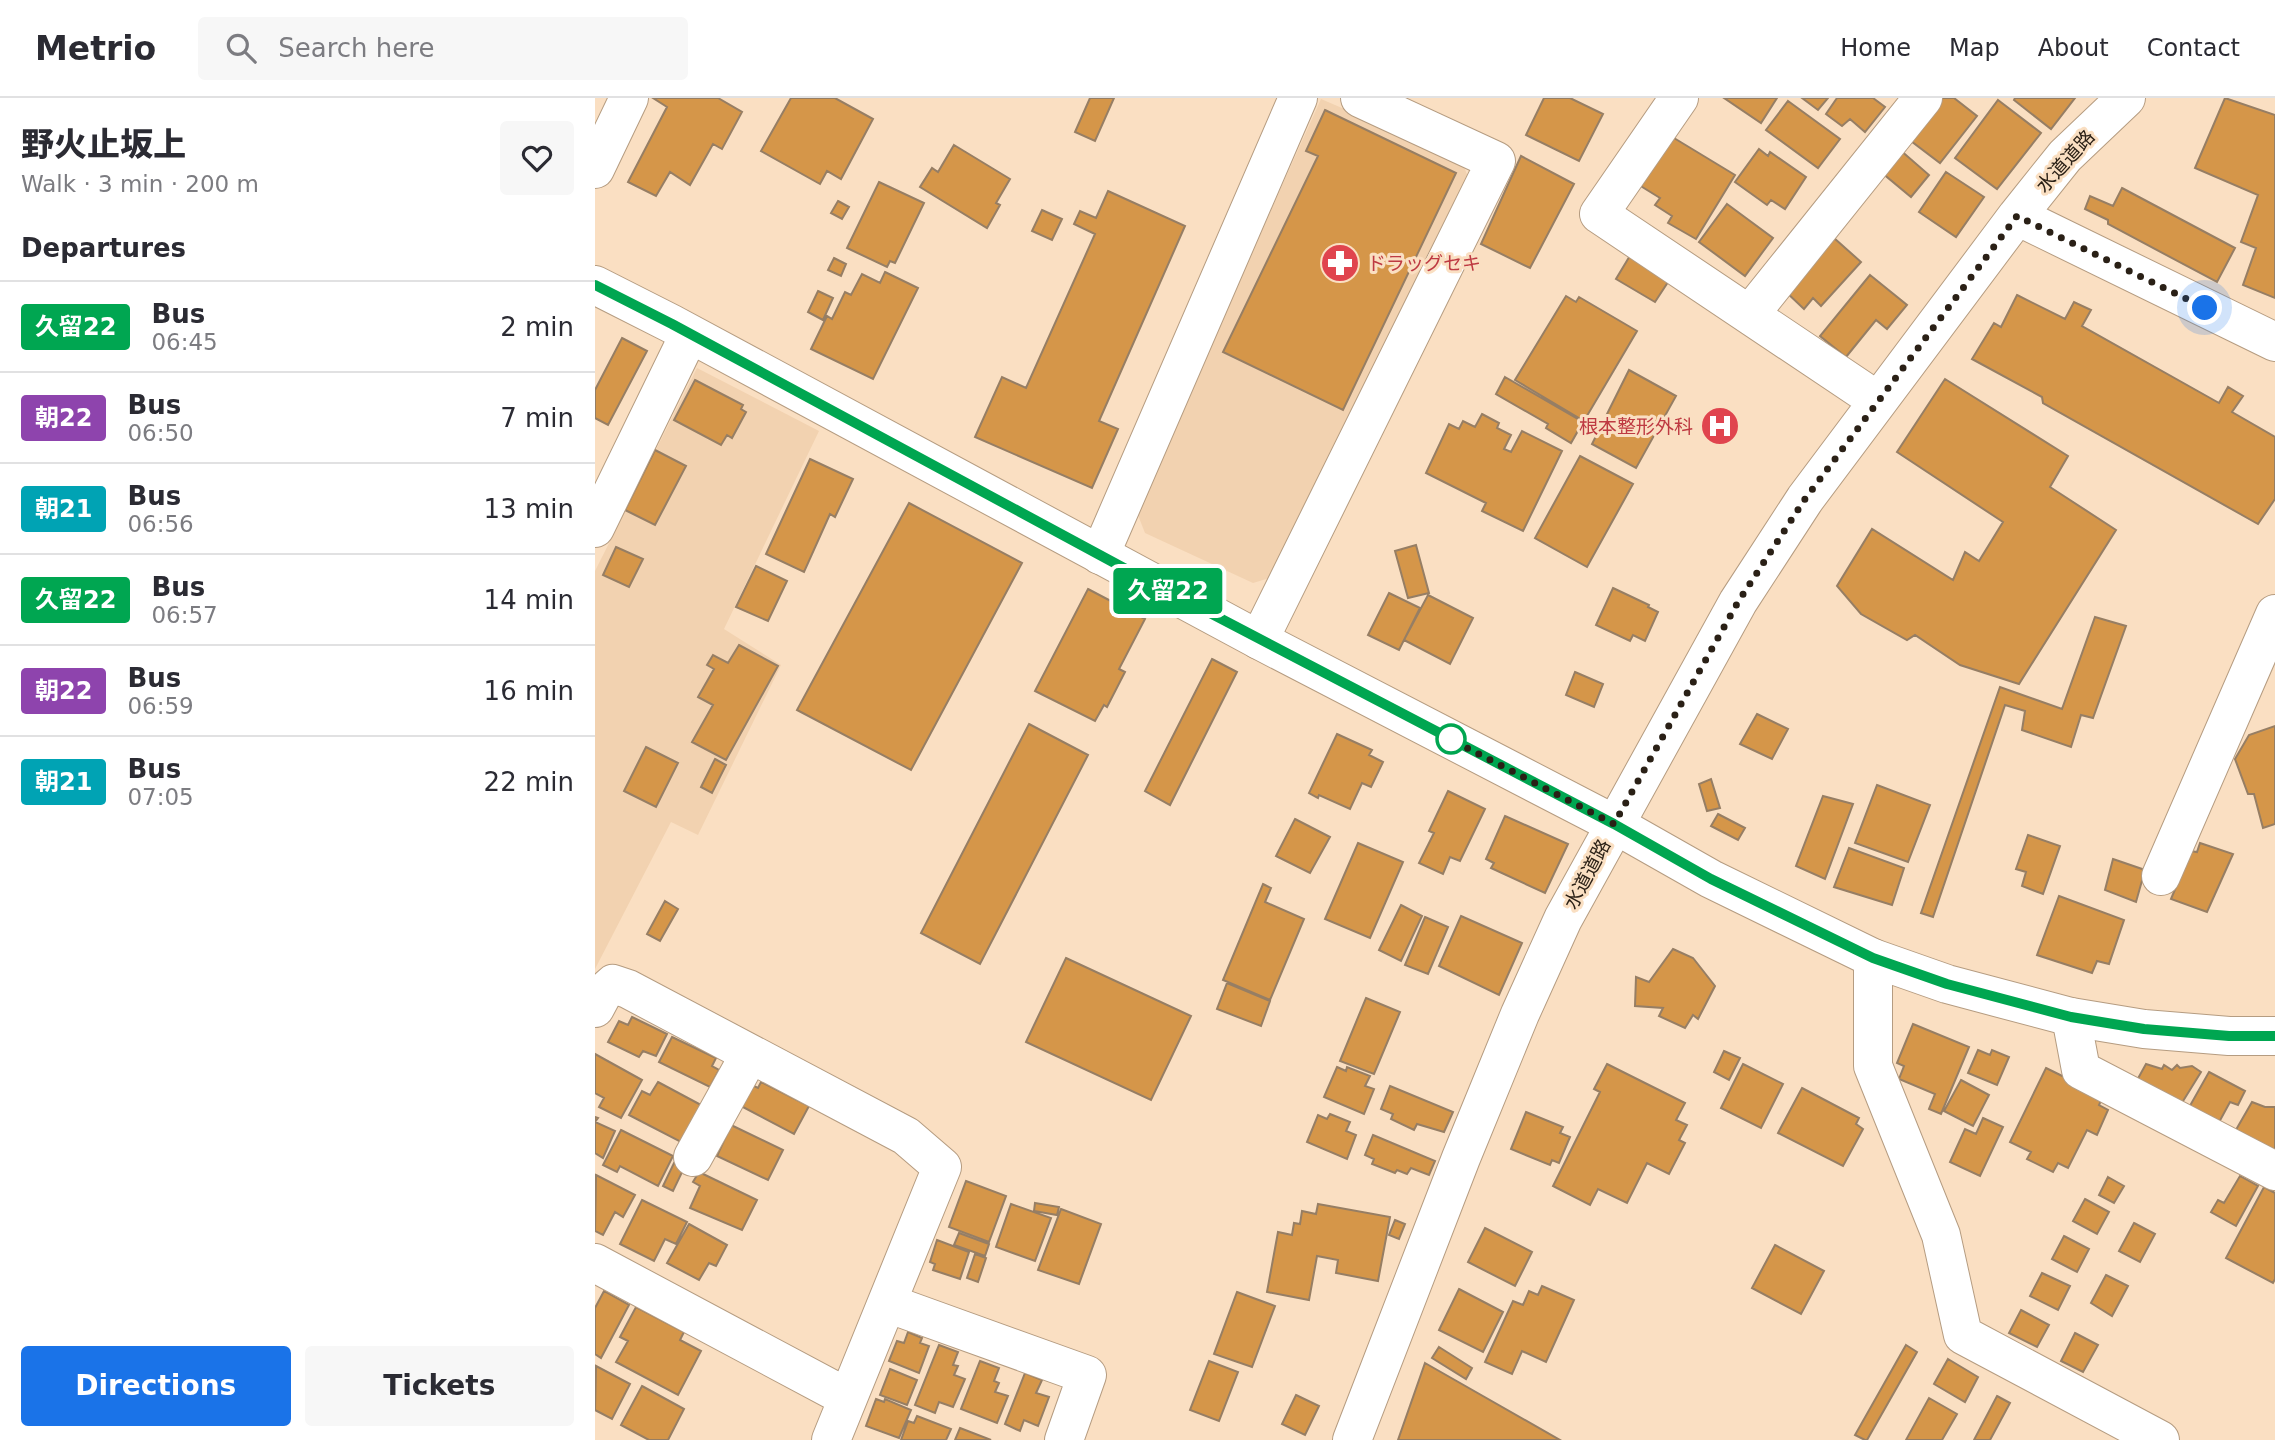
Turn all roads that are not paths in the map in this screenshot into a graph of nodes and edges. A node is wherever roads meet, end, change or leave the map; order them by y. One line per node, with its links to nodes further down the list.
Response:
1 (629, 98): 8 (street)
2 (1298, 98): 16 (street)
3 (1360, 98): 7 (street)
4 (1679, 98): 11 (street)
5 (1923, 98): 11 (street)
6 (2126, 98): 9 (street, 水道道路)
7 (1420, 110): 18 (street)
8 (595, 169)
9 (2017, 216): 13 (street); 14 (street, 水道道路)
10 (595, 285): 12 (street)
11 (1750, 314): 14 (street)
12 (689, 335): 15 (street); 16 (street)
13 (2275, 342)
14 (1878, 401): 19 (street, 水道道路)
15 (595, 528)
16 (1100, 555): 18 (street)
17 (2275, 614): 20 (street)
18 (1259, 640): 19 (street)
19 (1614, 824): 21 (street); 33 (street, 水道道路)
20 (2161, 876)
21 (1873, 958): 23 (street); 34 (street)
22 (595, 1008): 25 (street)
23 (2071, 1017): 24 (street); 27 (street)
24 (2275, 1036)
25 (750, 1054): 26 (street); 29 (street)
26 (693, 1157)
27 (2275, 1171)
28 (595, 1263): 30 (street)
29 (887, 1303): 30 (street); 32 (street)
30 (848, 1398): 31 (street)
31 (831, 1440)
32 (1064, 1440)
33 (1352, 1440)
34 (2160, 1440)

